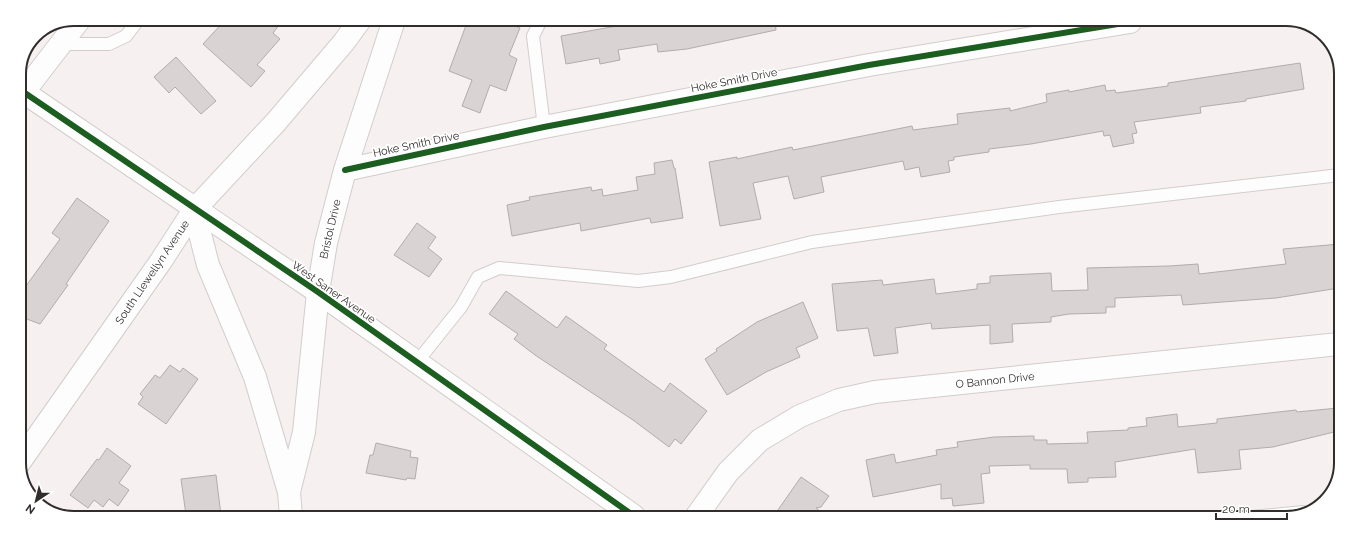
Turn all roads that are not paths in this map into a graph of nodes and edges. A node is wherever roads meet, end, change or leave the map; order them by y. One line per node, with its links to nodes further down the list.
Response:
1 (74, 26): 7 (street)
2 (134, 26): 7 (lane)
3 (356, 26): 13 (street, South Llewellyn Avenue)
4 (392, 26): 11 (street, Bristol Drive)
5 (538, 26): 10 (lane)
6 (1106, 26): 10 (street, Hoke Smith Drive)
7 (60, 44): 8 (street)
8 (26, 87)
9 (26, 96): 13 (street, West Saner Avenue)
10 (544, 127): 11 (street, Hoke Smith Drive)
11 (345, 170): 14 (street, Bristol Drive)
12 (1334, 176): 16 (lane)
13 (194, 210): 14 (street, West Saner Avenue); 17 (street, South Llewellyn Avenue); 18 (street, Bristol Drive)
14 (318, 292): 16 (street, West Saner Avenue); 18 (street, Bristol Drive)
15 (1334, 345): 21 (street, O Bannon Drive)
16 (417, 362): 20 (street, West Saner Avenue)
17 (26, 453)
18 (290, 492): 19 (street, Bristol Drive)
19 (291, 511)
20 (627, 511)
21 (700, 511)

